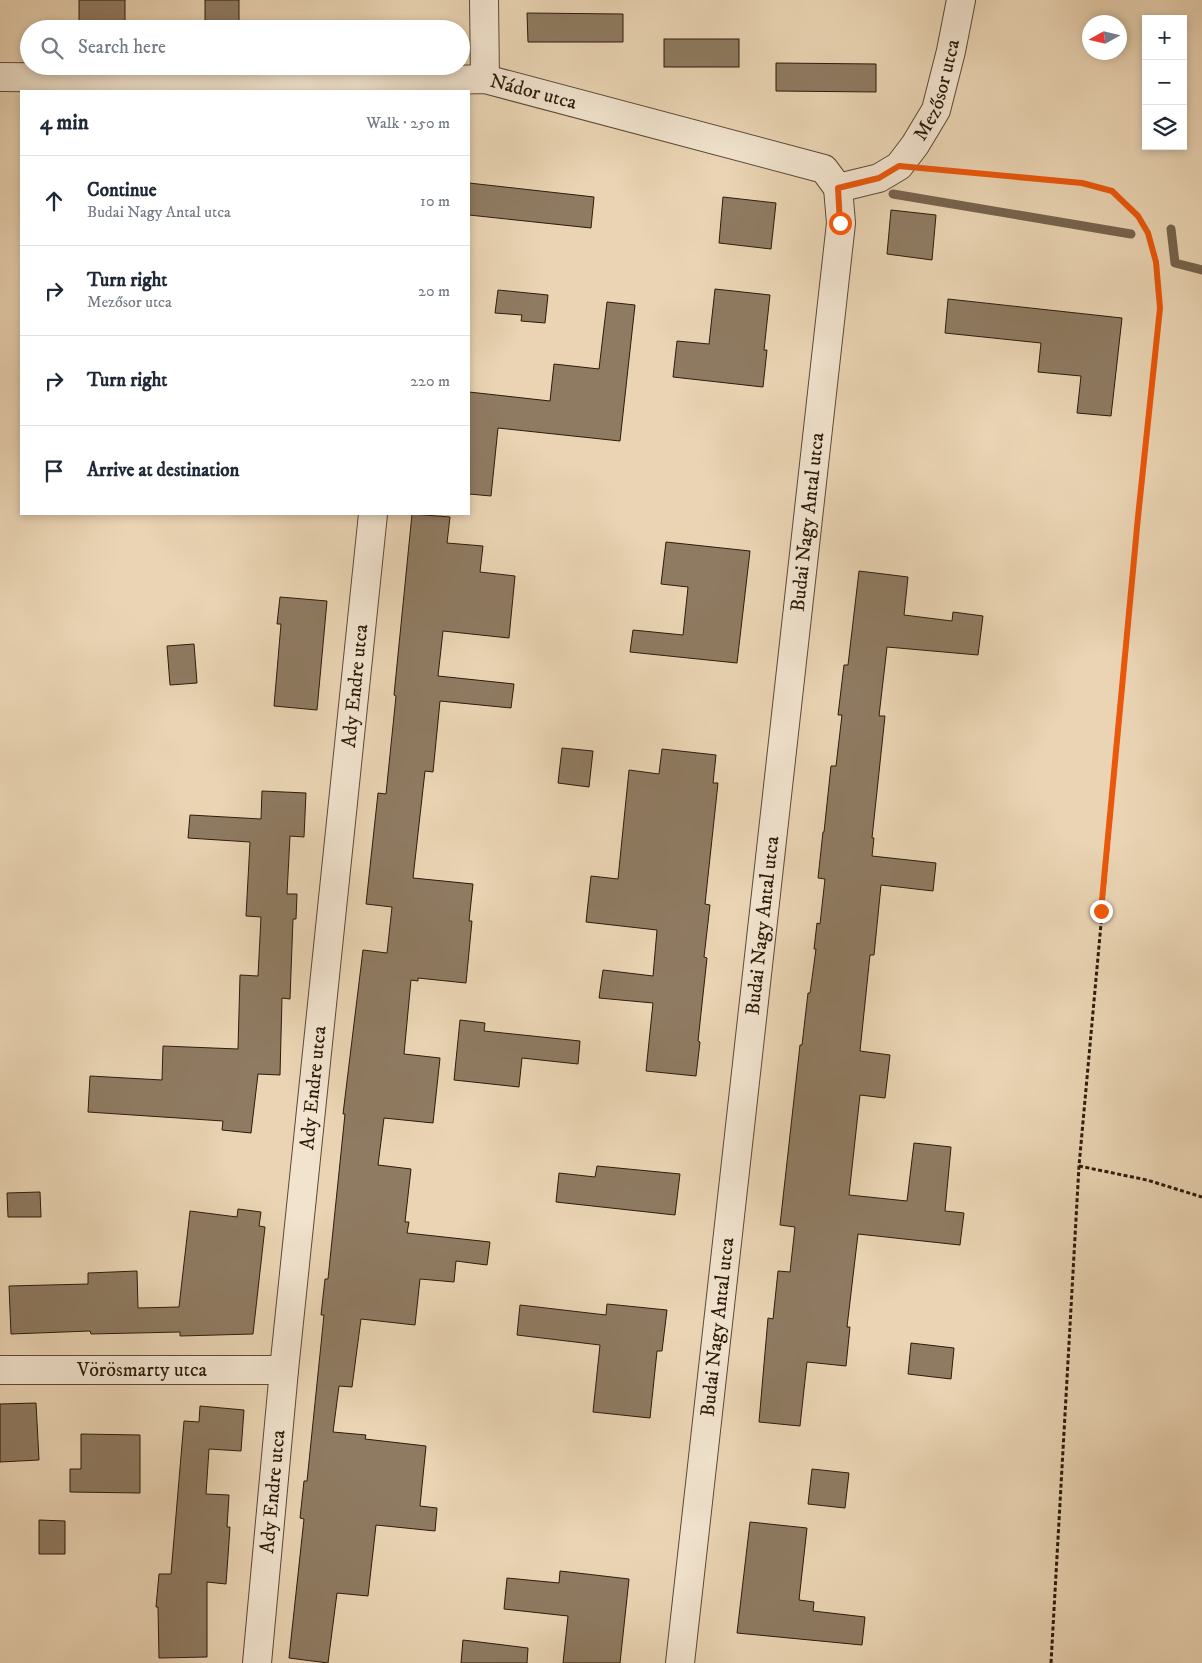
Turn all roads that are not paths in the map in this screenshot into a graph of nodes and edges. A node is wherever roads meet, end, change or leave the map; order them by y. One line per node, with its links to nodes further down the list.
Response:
1 (484, 0): 4 (street)
2 (961, 0): 6 (street, Mezősor utca)
3 (0, 77): 5 (street, Nádor utca)
4 (485, 78): 5 (street, Nádor utca); 6 (street, Nádor utca)
5 (417, 86)
6 (838, 188): 11 (street, Budai Nagy Antal utca)
7 (373, 515): 9 (street, Ady Endre utca)
8 (0, 1370): 9 (street, Vörösmarty utca)
9 (284, 1370): 10 (street, Ady Endre utca)
10 (257, 1663)
11 (680, 1663)

